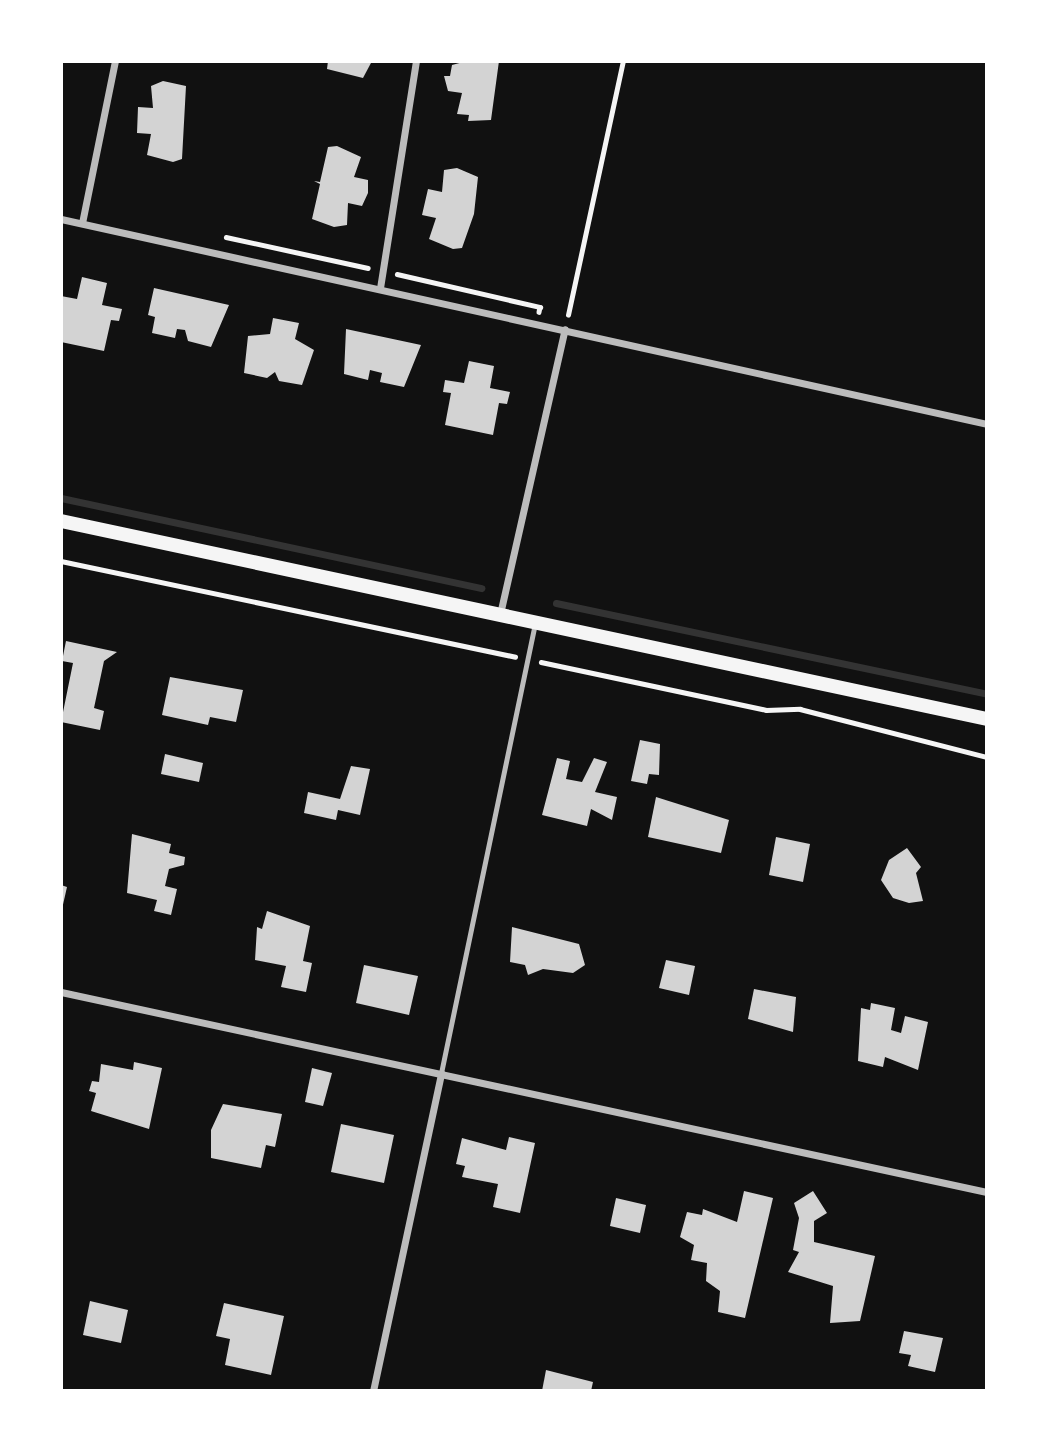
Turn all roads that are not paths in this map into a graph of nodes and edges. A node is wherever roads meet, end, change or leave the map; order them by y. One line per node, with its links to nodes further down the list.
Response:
1 (115, 61): 4 (street)
2 (416, 61): 5 (street)
3 (61, 219): 4 (street)
4 (82, 223): 5 (street)
5 (380, 288): 6 (street)
6 (565, 329): 7 (street); 9 (street)
7 (987, 424)
8 (61, 521): 9 (main road)
9 (500, 614): 10 (main road)
10 (536, 621): 11 (main road); 13 (lane)
11 (987, 719)
12 (61, 992): 13 (street)
13 (441, 1073): 14 (street); 15 (street)
14 (987, 1192)
15 (373, 1391)

